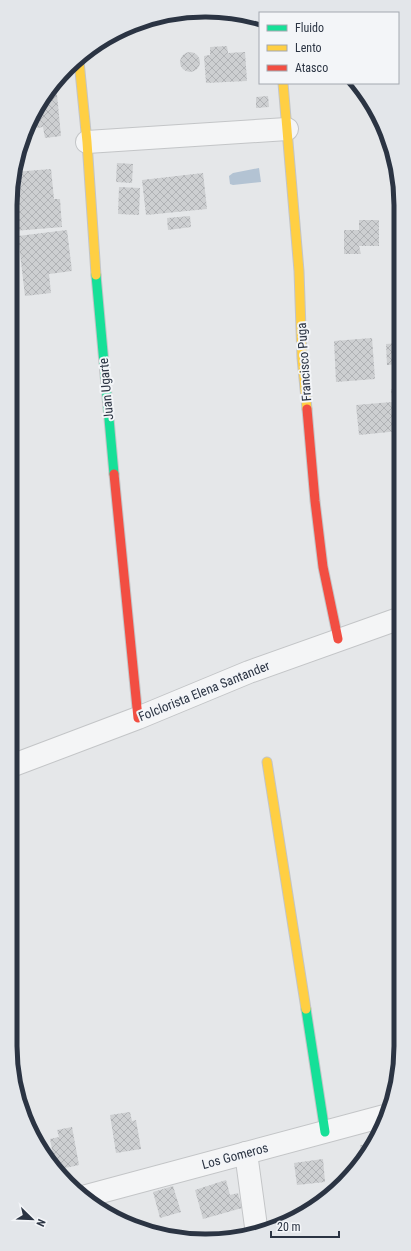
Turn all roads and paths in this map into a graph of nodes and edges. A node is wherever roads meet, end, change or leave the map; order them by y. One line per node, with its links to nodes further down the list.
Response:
1 (79, 65): 4 (street, Juan Ugarte)
2 (284, 84): 3 (street, Francisco Puga)
3 (287, 129): 4 (street); 6 (street, Francisco Puga)
4 (87, 142): 7 (street, Juan Ugarte)
5 (394, 620): 6 (street, Folclorista Elena Santander)
6 (338, 639): 7 (street, Folclorista Elena Santander)
7 (138, 718): 9 (street, Folclorista Elena Santander)
8 (267, 762): 11 (street)
9 (17, 764)
10 (380, 1117): 11 (street, Los Gomeros)
11 (325, 1132): 12 (street, Los Gomeros)
12 (246, 1153): 13 (street, Los Gomeros); 14 (street)
13 (91, 1195)
14 (255, 1228)

